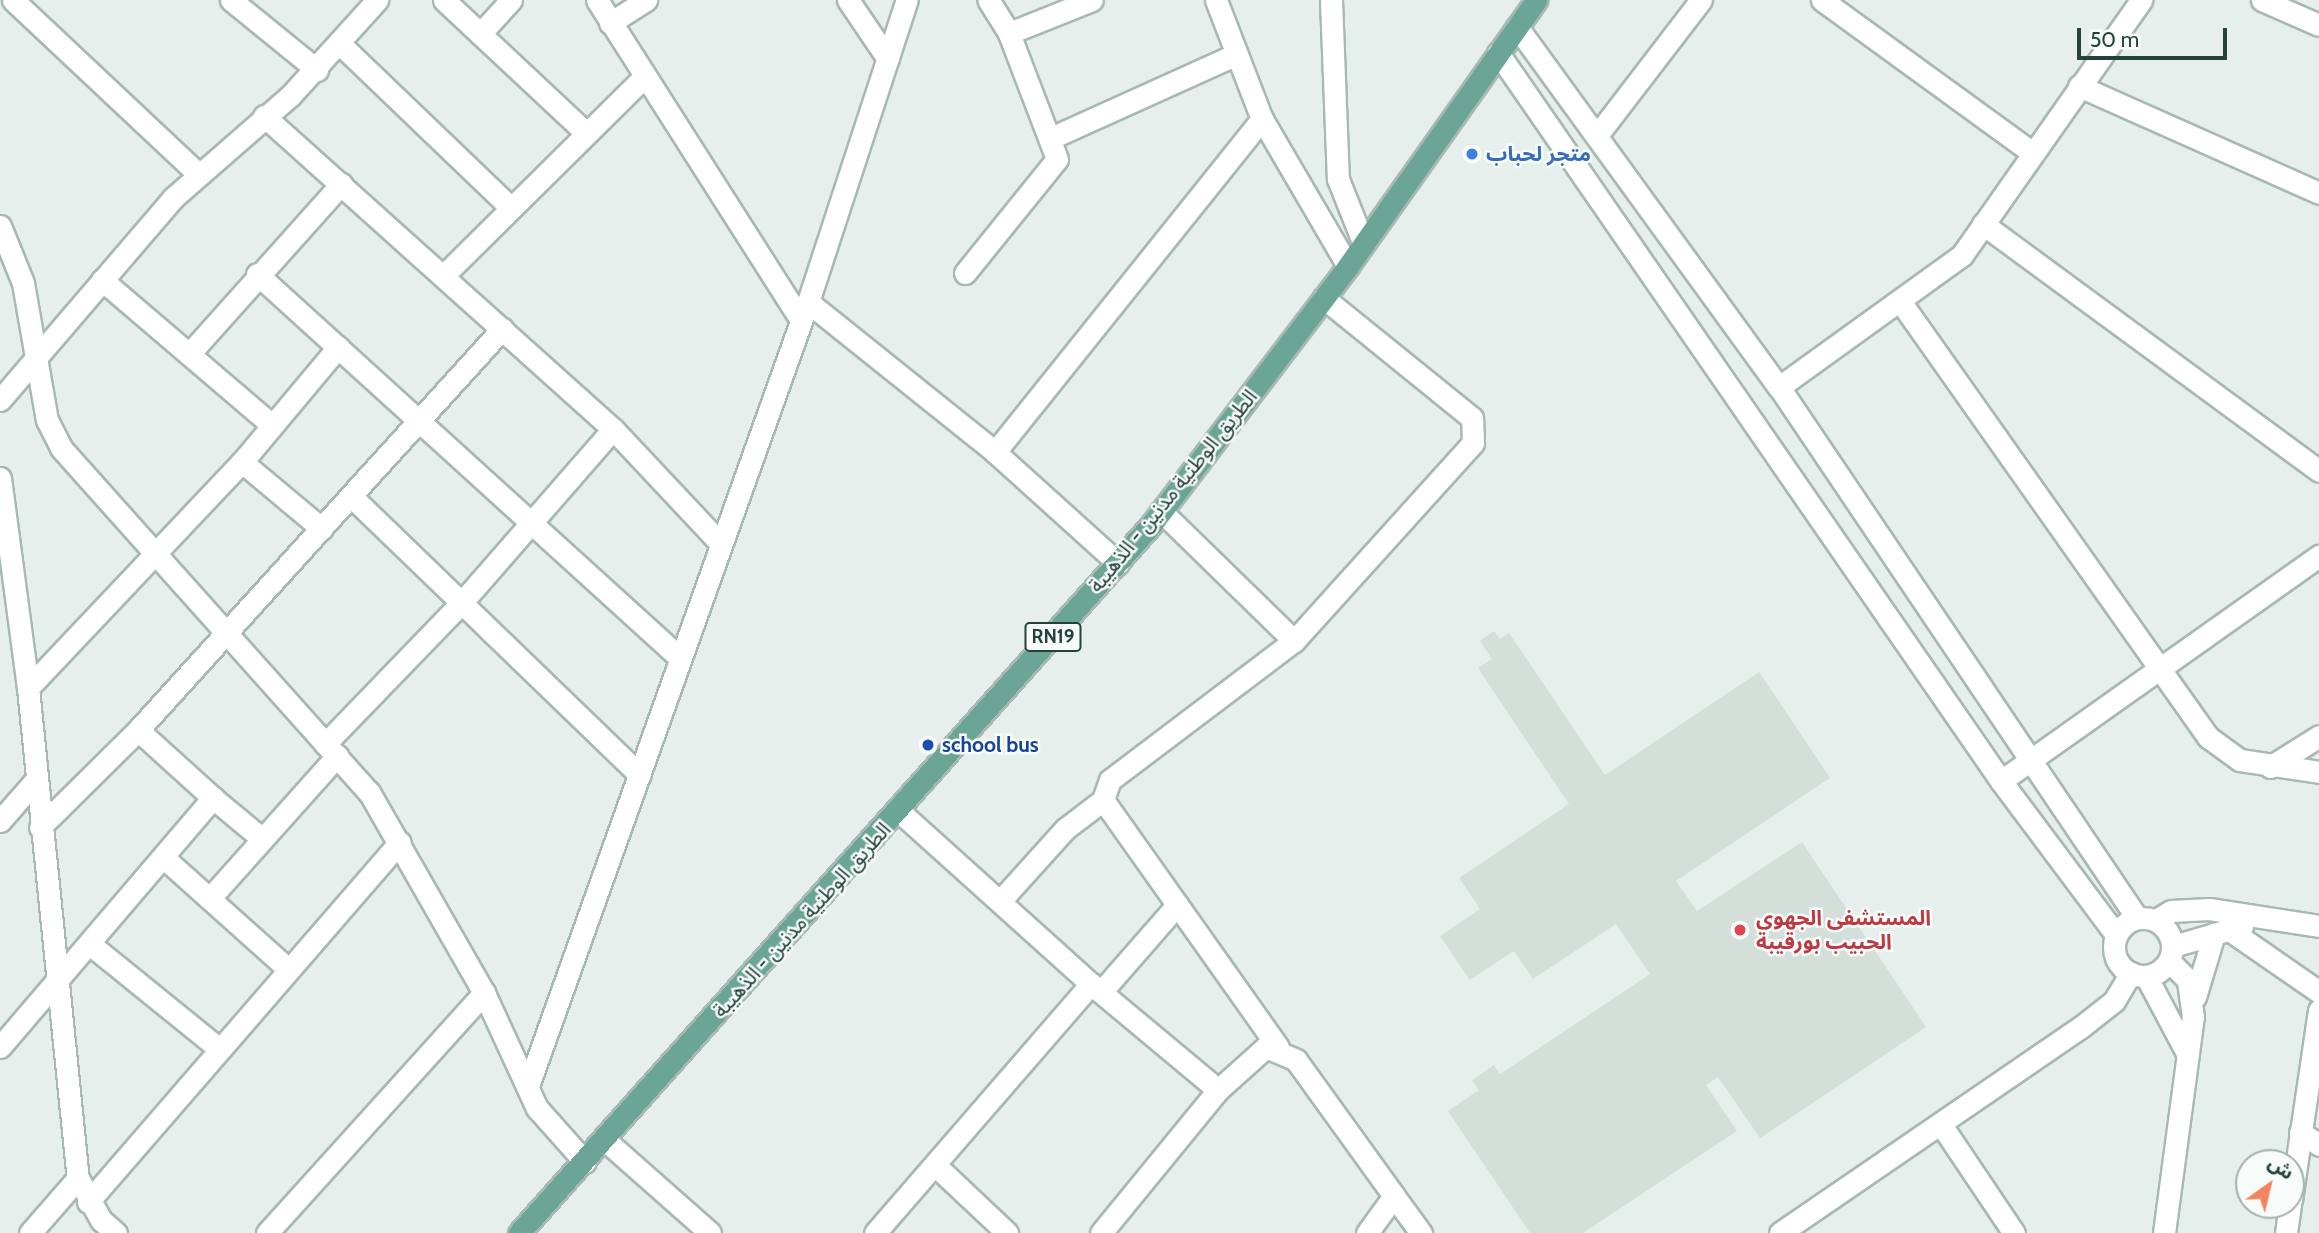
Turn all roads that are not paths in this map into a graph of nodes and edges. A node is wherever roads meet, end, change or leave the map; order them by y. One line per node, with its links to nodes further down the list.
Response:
1 (12, 0): 37 (street)
2 (231, 0): 28 (street)
3 (377, 0): 24 (street)
4 (444, 0): 23 (street)
5 (511, 0): 23 (street)
6 (597, 0): 19 (street)
7 (646, 0): 19 (street)
8 (848, 0): 27 (street)
9 (907, 0): 27 (street)
10 (988, 0): 22 (street)
11 (1092, 0): 22 (street)
12 (1216, 0): 26 (street)
13 (1331, 0): 43 (street)
14 (1536, 0): 21 (main road, الطريق الوطنية مدنين - الذهيبة / RN19)
15 (1701, 0): 34 (street)
16 (1822, 0): 36 (street)
17 (2141, 0): 30 (street)
18 (2262, 0): 20 (street)
19 (610, 23): 29 (street)
20 (2319, 25)
21 (1517, 27): 25 (main road, الطريق الوطنية مدنين - الذهيبة / RN19); 34 (street)
22 (1009, 33): 35 (street)
23 (480, 34): 33 (street)
24 (339, 43): 28 (street); 40 (street)
25 (1499, 53): 43 (main road, الطريق الوطنية مدنين - الذهيبة / RN19); 87 (street)
26 (1235, 55): 32 (street); 35 (street)
27 (888, 59): 51 (street)
28 (317, 70): 31 (street)
29 (644, 77): 33 (street); 51 (street)
30 (2079, 86): 36 (street); 39 (street)
31 (264, 116): 37 (street); 38 (street)
32 (1262, 119): 44 (street); 61 (street)
33 (585, 132): 40 (street)
34 (1598, 134): 56 (street)
35 (1053, 137): 45 (street)
36 (2031, 152): 41 (street)
37 (198, 174): 48 (street)
38 (341, 184): 46 (street); 47 (street)
39 (2319, 193)
40 (512, 208): 47 (street)
41 (1983, 224): 50 (street); 63 (street)
42 (0, 226): 55 (street)
43 (1363, 242): 44 (main road, الطريق الوطنية مدنين - الذهيبة / RN19)
44 (1348, 266): 49 (main road, الطريق الوطنية مدنين - الذهيبة / RN19)
45 (965, 273)
46 (257, 274): 53 (street); 54 (street)
47 (443, 276): 52 (street)
48 (102, 280): 54 (street); 55 (street)
49 (1324, 298): 66 (main road, الطريق الوطنية مدنين - الذهيبة / RN19); 76 (street)
50 (1900, 300): 56 (street); 78 (street)
51 (805, 311): 61 (street); 69 (street)
52 (502, 329): 58 (street); 60 (street)
53 (338, 347): 58 (street); 59 (street)
54 (190, 353): 59 (street)
55 (35, 358): 57 (street); 70 (street)
56 (1779, 387): 83 (street)
57 (0, 400)
58 (418, 423): 65 (street); 67 (street)
59 (272, 425): 62 (street)
60 (613, 429): 67 (street); 69 (street)
61 (995, 452): 72 (street)
62 (242, 462): 68 (street); 70 (street)
63 (2319, 471)
64 (0, 478): 73 (street)
65 (352, 497): 68 (street); 74 (street)
66 (1161, 511): 72 (main road, الطريق الوطنية مدنين - الذهيبة / RN19); 76 (street)
67 (530, 523): 74 (street); 77 (street)
68 (322, 529): 75 (street)
69 (718, 541): 77 (street)
70 (154, 555): 75 (street); 79 (street)
71 (2319, 556): 78 (street)
72 (1118, 563): 91 (main road, الطريق الوطنية مدنين - الذهيبة / RN19)
73 (6, 582): 79 (street)
74 (463, 601): 82 (street); 86 (street)
75 (226, 634): 80 (street); 82 (street)
76 (1294, 641): 90 (street)
77 (679, 657): 86 (street)
78 (2159, 664): 83 (street); 84 (street)
79 (28, 688): 88 (street)
80 (138, 730): 89 (street); 93 (street)
81 (2319, 736): 84 (street)
82 (331, 750): 94 (street); 95 (street)
83 (2030, 760): 87 (street); 100 (street)
84 (2270, 767): 85 (street)
85 (2319, 772)
86 (640, 775): 119 (street)
87 (2001, 781): 104 (street)
88 (34, 782): 92 (street); 93 (street)
89 (214, 798): 94 (street); 96 (street)
90 (1103, 800): 98 (street); 99 (street)
91 (899, 811): 98 (street); 123 (main road, الطريق الوطنية مدنين - الذهيبة / RN19)
92 (0, 821)
93 (40, 827): 109 (street)
94 (260, 836): 97 (street)
95 (400, 842): 107 (street); 112 (street)
96 (164, 858): 97 (street); 105 (street)
97 (210, 898): 107 (street)
98 (1001, 900): 110 (street)
99 (1177, 905): 110 (street); 117 (street)
100 (2146, 919): 101 (street); 104 (street); 106 (street)
101 (2264, 919): 102 (street); 103 (street)
102 (2319, 926)
103 (2222, 932): 106 (street); 111 (street); 113 (street)
104 (2116, 935): 108 (street)
105 (91, 945): 109 (street); 115 (street)
106 (2171, 953): 108 (street); 113 (street)
107 (287, 968): 115 (street)
108 (2138, 975): 118 (street); 121 (street)
109 (59, 981): 116 (street); 128 (street)
110 (1096, 988): 120 (street); 127 (street)
111 (2319, 992)
112 (484, 993): 119 (street); 133 (street)
113 (2193, 1009): 118 (street)
114 (2319, 1010): 122 (street)
115 (217, 1046): 130 (street)
116 (0, 1047)
117 (1278, 1047): 120 (street); 129 (street)
118 (2188, 1055): 143 (street)
119 (528, 1086): 126 (street)
120 (1218, 1090): 138 (street)
121 (1942, 1126): 141 (street); 142 (street)
122 (2300, 1132): 124 (street); 125 (street)
123 (606, 1140): 126 (main road, الطريق الوطنية مدنين - الذهيبة / RN19); 135 (street)
124 (2319, 1145)
125 (2298, 1149)
126 (585, 1162): 134 (main road, الطريق الوطنية مدنين - الذهيبة / RN19)
127 (936, 1166): 136 (street); 137 (street)
128 (78, 1178): 130 (street); 131 (street)
129 (1394, 1196): 139 (street); 140 (street)
130 (88, 1202): 132 (street)
131 (30, 1233)
132 (117, 1233)
133 (267, 1233)
134 (519, 1233)
135 (710, 1233)
136 (875, 1233)
137 (1007, 1233)
138 (1101, 1233)
139 (1367, 1233)
140 (1421, 1233)
141 (1780, 1233)
142 (2014, 1233)
143 (2164, 1233)

